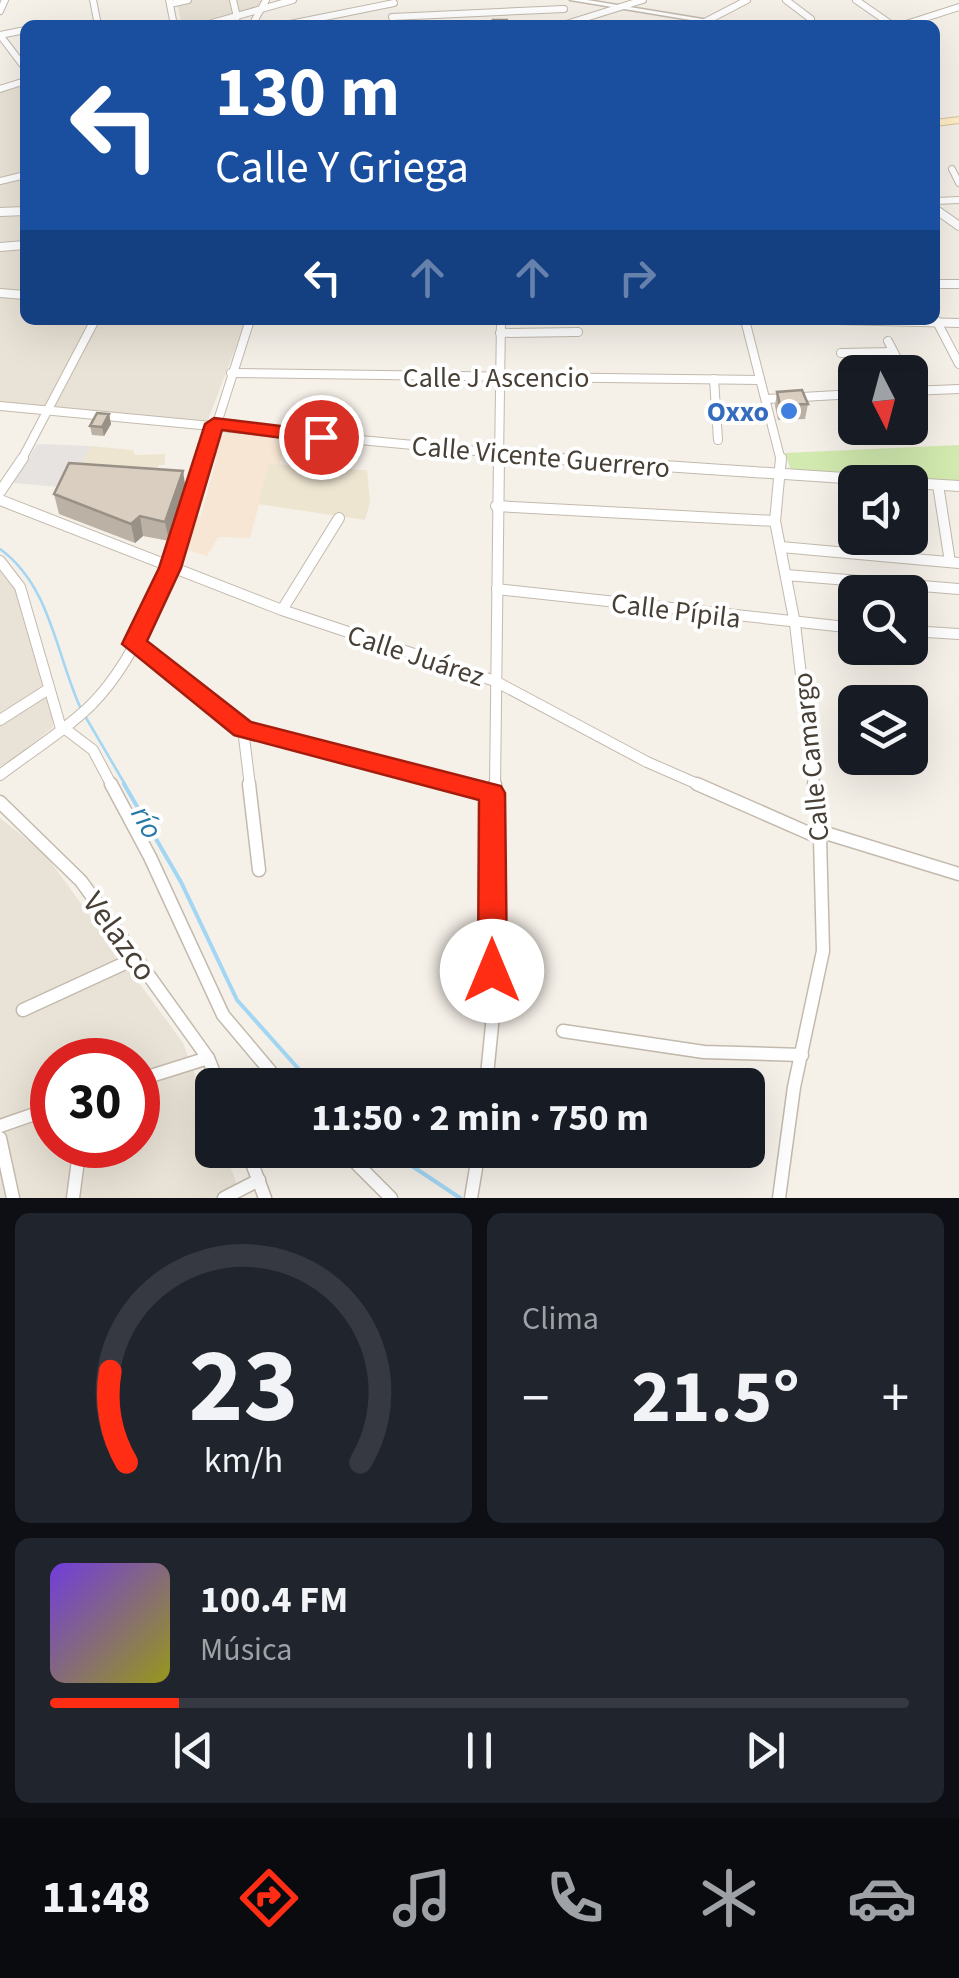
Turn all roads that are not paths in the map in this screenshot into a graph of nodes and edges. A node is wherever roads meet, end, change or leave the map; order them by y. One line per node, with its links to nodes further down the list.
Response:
1 (5, 0): 17 (street)
2 (188, 0): 13 (street)
3 (233, 0): 20 (street)
4 (266, 0): 18 (street)
5 (293, 0): 18 (street)
6 (445, 0): 19 (street)
7 (571, 0): 14 (street); 16 (street)
8 (644, 0): 14 (street)
9 (747, 0): 28 (street)
10 (786, 0): 21 (street)
11 (856, 0): 29 (street)
12 (394, 1): 24 (street)
13 (169, 2)
14 (624, 6): 27 (street); 28 (street)
15 (959, 8): 30 (street)
16 (564, 9): 19 (street); 26 (street)
17 (0, 10)
18 (260, 10): 20 (street); 23 (street)
19 (449, 14): 25 (street)
20 (237, 16): 22 (street)
21 (812, 19)
22 (223, 20)
23 (255, 20)
24 (308, 20)
25 (400, 20)
26 (561, 20)
27 (577, 20)
28 (710, 20)
29 (885, 20)
30 (919, 20)
31 (0, 35): 32 (street)
32 (20, 55)
33 (952, 169): 34 (street)
34 (959, 184)
35 (940, 209): 36 (street)
36 (959, 226)
37 (92, 325): 56 (street)
38 (248, 325): 47 (street)
39 (500, 325): 43 (street)
40 (746, 325): 50 (street, Calle Camargo)
41 (939, 325): 46 (street)
42 (578, 332): 43 (street)
43 (500, 334): 48 (street)
44 (841, 353): 45 (street)
45 (896, 355)
46 (959, 364)
47 (231, 373): 48 (street, Calle J Ascencio); 57 (street)
48 (500, 376): 49 (street, Calle J Ascencio); 59 (street)
49 (714, 379): 50 (street, Calle J Ascencio); 58 (street)
50 (760, 380): 54 (street, Calle Camargo)
51 (928, 389): 52 (street)
52 (959, 389)
53 (838, 395): 54 (street)
54 (767, 399): 60 (street, Calle Camargo)
55 (0, 406): 56 (street, Calle Vicente Guerrero)
56 (50, 410): 57 (street, Calle Vicente Guerrero); 65 (street)
57 (214, 424): 59 (street, Calle Vicente Guerrero); 73 (street)
58 (718, 440)
59 (498, 455): 60 (street, Calle Vicente Guerrero); 67 (street)
60 (782, 474): 61 (street, Calle Vicente Guerrero); 69 (street, Calle Camargo)
61 (838, 478)
62 (928, 484): 63 (street, Calle Vicente Guerrero)
63 (938, 485): 64 (street, Calle Vicente Guerrero); 72 (street)
64 (959, 486)
65 (0, 492)
66 (0, 500): 73 (street, Calle Juárez)
67 (496, 506): 69 (street); 75 (street)
68 (339, 518): 77 (street)
69 (776, 521): 70 (street, Calle Camargo)
70 (782, 547): 72 (street); 74 (street, Calle Camargo)
71 (0, 562): 84 (street)
72 (955, 563)
73 (170, 568): 77 (street, Calle Juárez); 82 (street)
74 (786, 575): 76 (street); 78 (street, Calle Camargo)
75 (497, 589): 78 (street, Calle Pípila); 83 (street)
76 (959, 589)
77 (282, 610): 83 (street, Calle Juárez)
78 (795, 624): 79 (street, Calle Pípila); 91 (street, Calle Camargo)
79 (838, 627)
80 (928, 632): 81 (street)
81 (959, 634)
82 (134, 644): 86 (street); 87 (street)
83 (495, 680): 89 (street); 91 (street, Calle Juárez)
84 (47, 690): 85 (street); 86 (street)
85 (0, 720)
86 (62, 724): 88 (street); 100 (street)
87 (243, 729): 89 (street); 92 (street)
88 (0, 775)
89 (492, 793): 101 (street)
90 (0, 802): 94 (street, Velazco)
91 (820, 834): 93 (street, Calle Juárez); 97 (street, Calle Camargo)
92 (260, 870)
93 (959, 874)
94 (136, 958): 95 (street); 98 (street, Velazco)
95 (23, 1010)
96 (563, 1031): 97 (street)
97 (802, 1056): 117 (street, Calle Camargo)
98 (208, 1058): 99 (street, Velazco); 102 (street)
99 (212, 1068)
100 (268, 1068)
101 (488, 1068)
102 (160, 1073)
103 (30, 1116): 104 (street)
104 (0, 1126)
105 (0, 1138): 111 (street)
106 (77, 1168): 112 (street)
107 (254, 1168): 110 (street)
108 (361, 1168): 115 (street)
109 (476, 1168): 116 (street)
110 (259, 1180): 113 (street); 114 (street)
111 (13, 1198)
112 (72, 1198)
113 (224, 1198)
114 (265, 1198)
115 (392, 1198)
116 (472, 1198)
117 (780, 1198)

